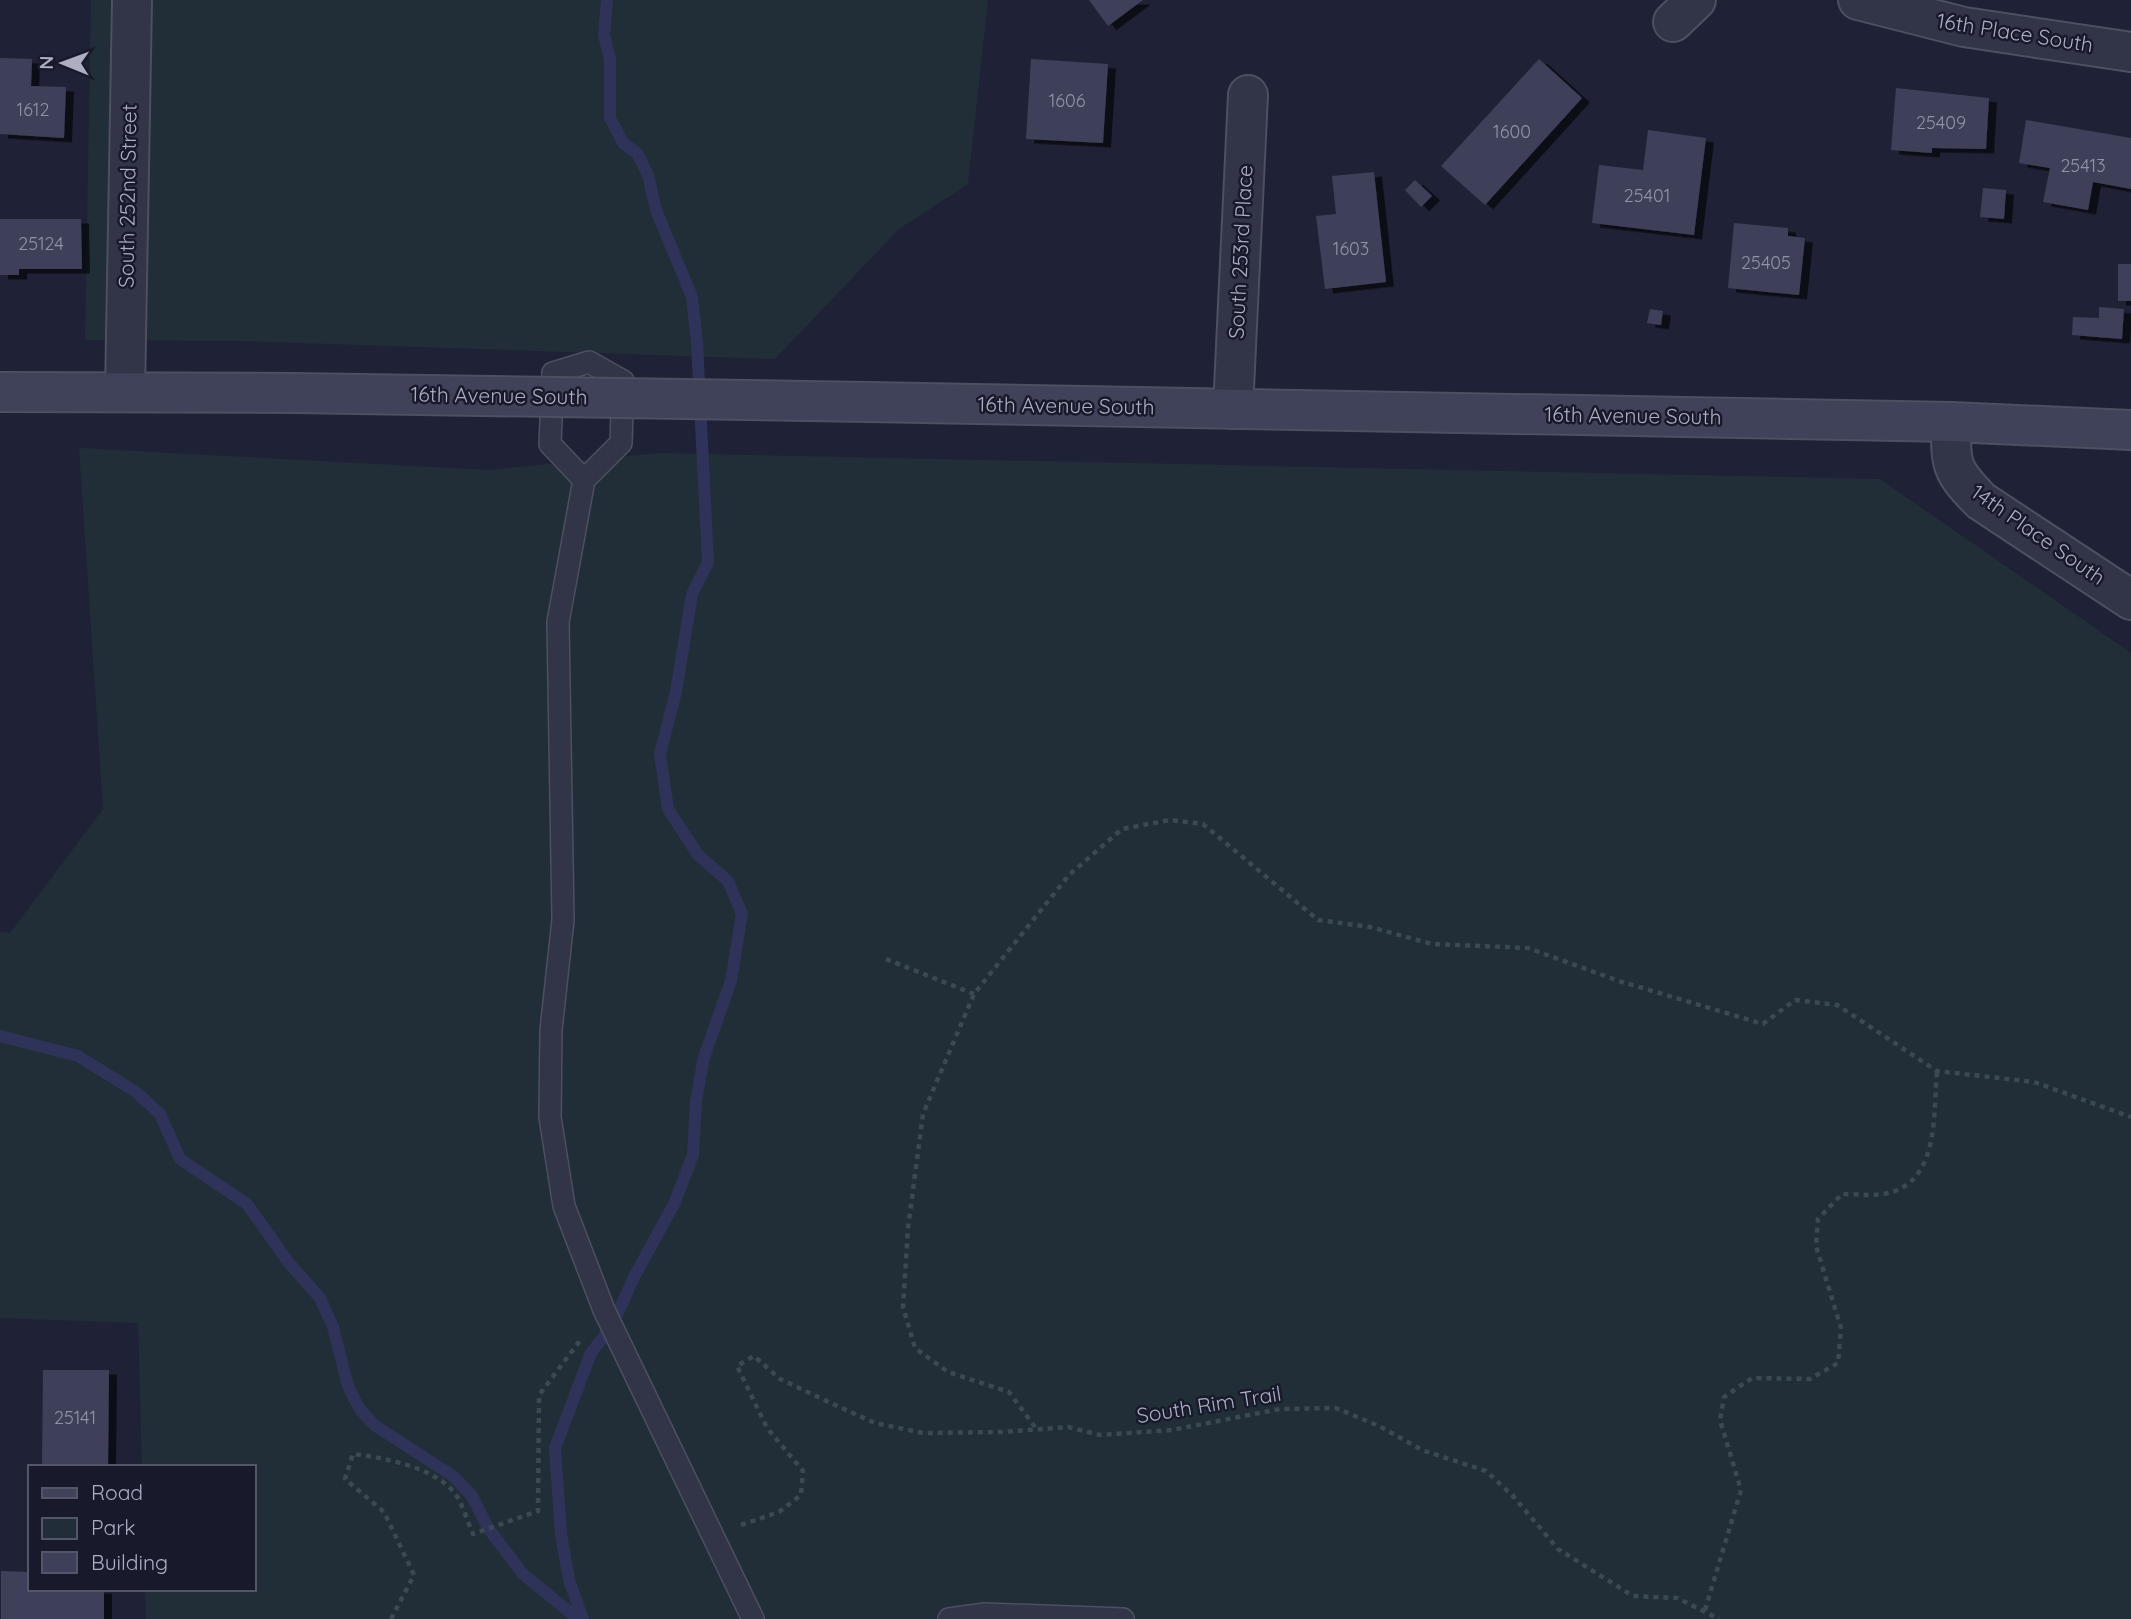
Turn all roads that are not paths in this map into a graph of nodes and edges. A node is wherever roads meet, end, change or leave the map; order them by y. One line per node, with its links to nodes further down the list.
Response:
1 (132, 0): 6 (street, South 252nd Street)
2 (1858, 0): 3 (street, 16th Place South)
3 (2131, 52)
4 (1248, 95): 7 (street, South 253rd Place)
5 (0, 392): 6 (main road, 16th Avenue South)
6 (125, 392): 7 (main road, 16th Avenue South, bridge)
7 (1233, 409): 8 (main road, 16th Avenue South)
8 (1951, 422): 9 (main road, 16th Avenue South); 11 (street, 14th Place South)
9 (2131, 430)
10 (584, 480): 10 (lane); 12 (lane)
11 (2131, 600)
12 (753, 1619)
13 (949, 1619): 14 (lane)
14 (1123, 1619)

